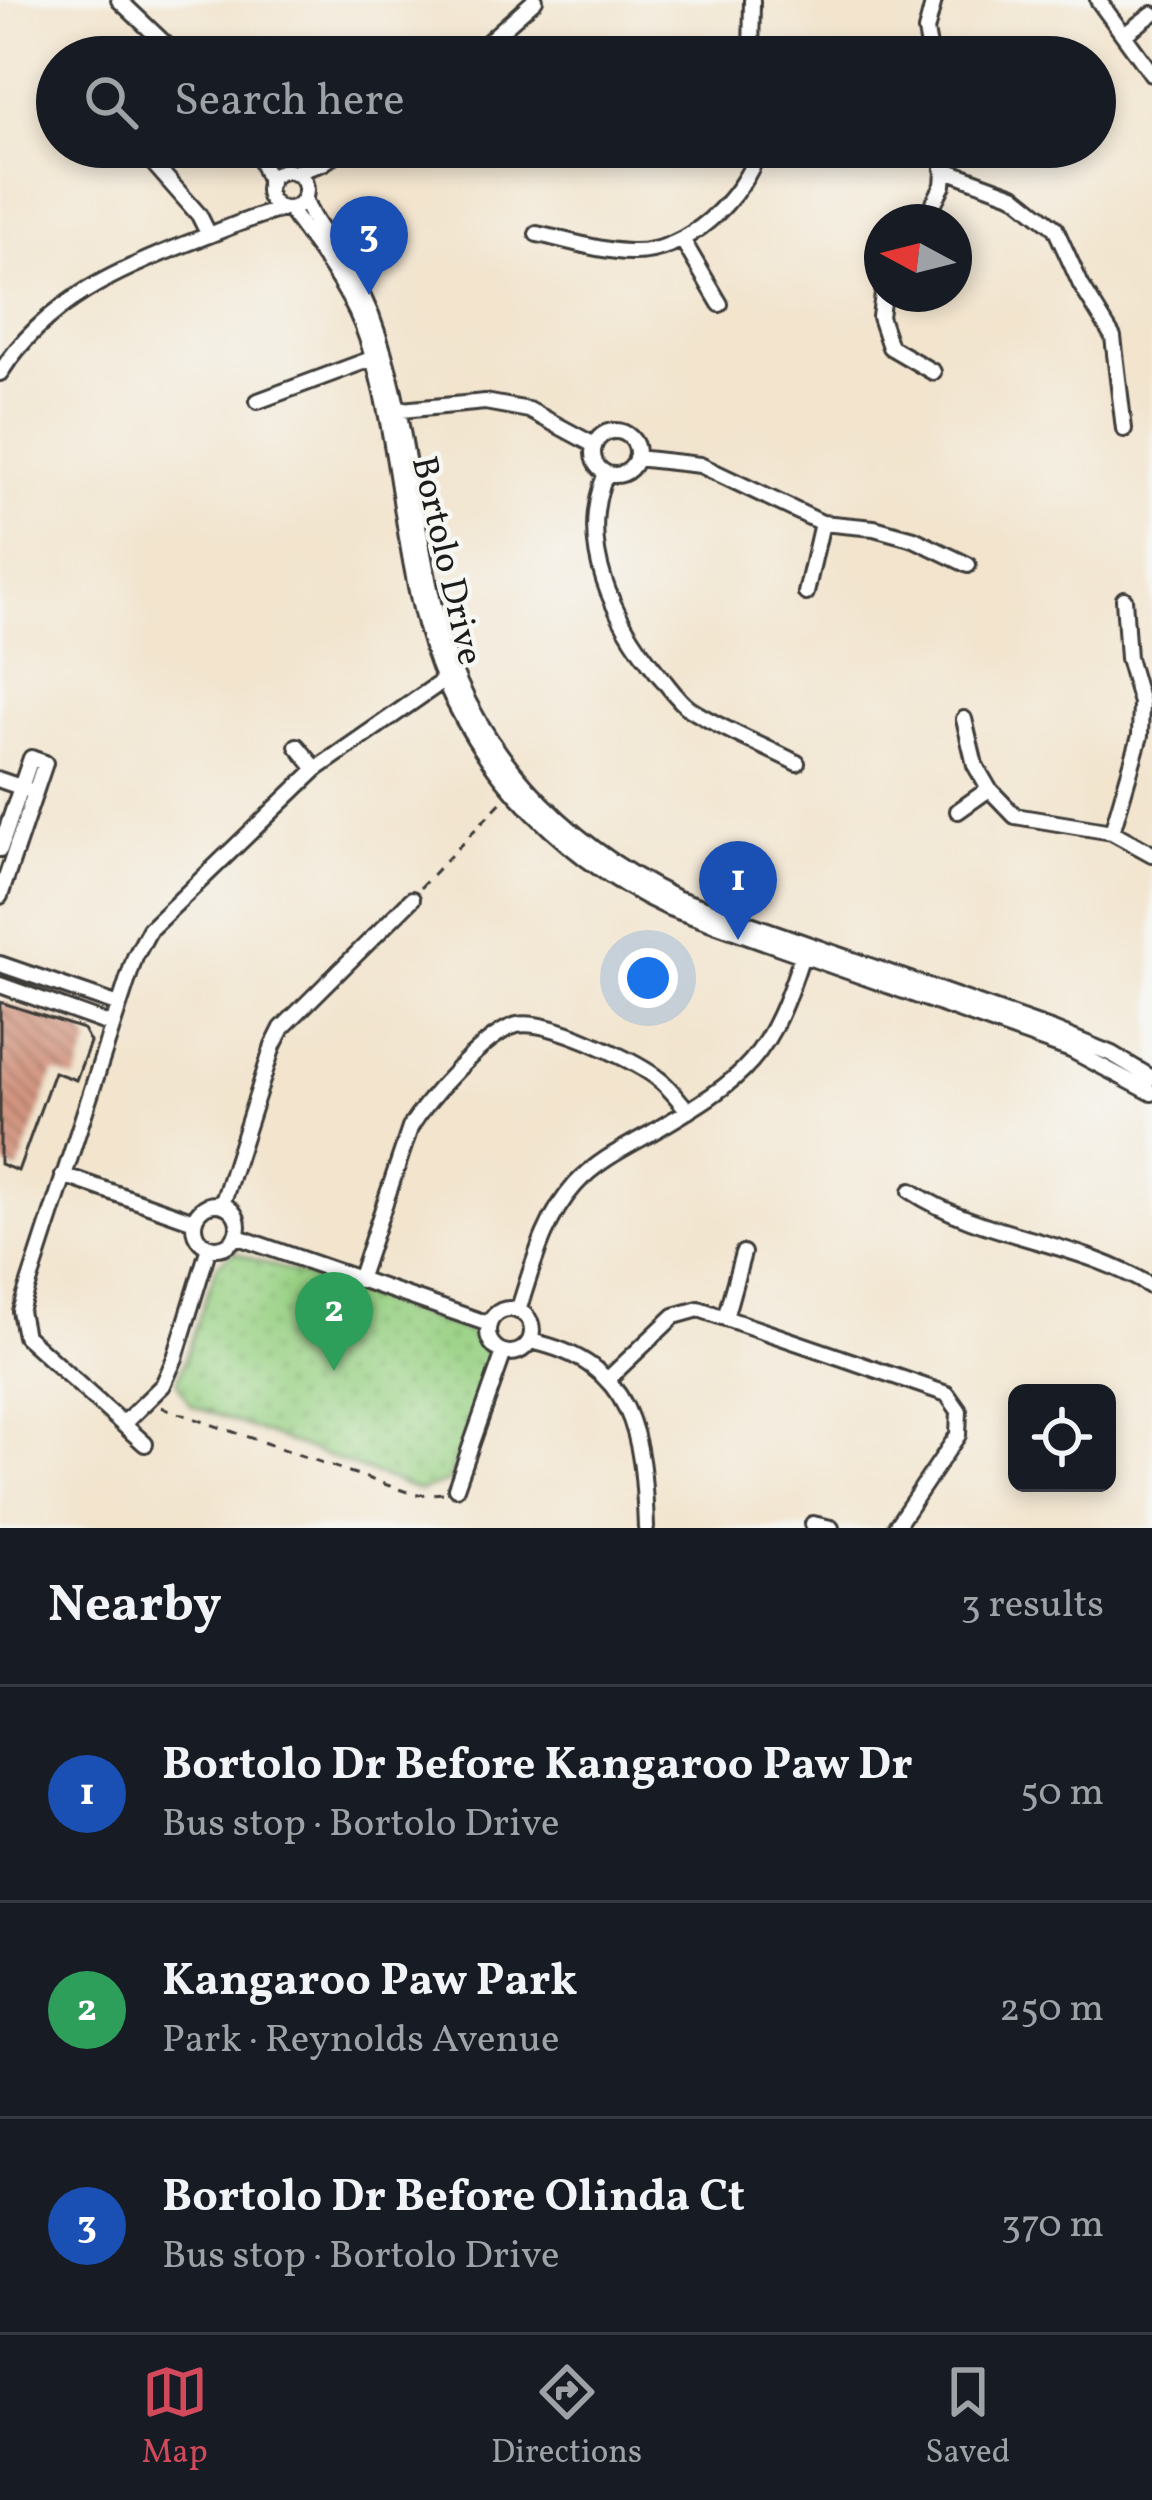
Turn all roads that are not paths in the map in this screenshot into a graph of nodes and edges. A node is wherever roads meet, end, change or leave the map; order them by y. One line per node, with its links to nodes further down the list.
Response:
1 (118, 0): 8 (street)
2 (536, 0): 9 (street)
3 (752, 0): 10 (street)
4 (934, 0): 11 (street)
5 (1098, 0): 7 (street)
6 (1152, 14): 7 (street)
7 (1124, 35): 12 (street)
8 (157, 36)
9 (495, 36)
10 (751, 36)
11 (927, 36)
12 (1152, 74)
13 (158, 168): 27 (street)
14 (263, 168): 21 (street)
15 (285, 168): 20 (street)
16 (305, 168): 20 (street)
17 (320, 168): 22 (street)
18 (749, 168): 28 (street)
19 (943, 169): 23 (street); 36 (street)
20 (291, 172): 21 (street); 22 (street)
21 (269, 185): 24 (street); 25 (street)
22 (305, 193): 24 (street); 31 (street, Bortolo Drive)
23 (933, 204)
24 (286, 209): 25 (street); 31 (street, Bortolo Drive)
25 (248, 217): 27 (street)
26 (537, 234): 28 (street)
27 (209, 235): 33 (street)
28 (683, 241): 29 (street)
29 (720, 304)
30 (881, 312): 32 (street)
31 (378, 356): 34 (street); 35 (street, Bortolo Drive)
32 (933, 372)
33 (0, 373)
34 (258, 401)
35 (392, 411): 37 (street); 44 (street, Bortolo Drive)
36 (1124, 429)
37 (595, 445): 38 (street); 39 (street)
38 (637, 458): 39 (street); 40 (street)
39 (606, 473): 48 (street)
40 (822, 523): 41 (street); 42 (street)
41 (968, 566)
42 (806, 592)
43 (1124, 599): 54 (street)
44 (448, 676): 49 (street); 59 (street, Bortolo Drive)
45 (964, 719): 52 (street)
46 (296, 746): 49 (street)
47 (38, 760): 51 (street)
48 (797, 763)
49 (316, 769): 62 (street)
50 (0, 780): 51 (street)
51 (28, 790): 55 (street); 57 (street)
52 (988, 790): 53 (street); 54 (street)
53 (958, 811)
54 (1112, 832): 56 (street)
55 (0, 849)
56 (1152, 854)
57 (0, 896)
58 (412, 899): 69 (street)
59 (804, 950): 64 (street, Bortolo Drive); 65 (street, Bortolo Drive); 66 (street)
60 (0, 964): 62 (street)
61 (0, 985): 63 (street)
62 (119, 1005): 63 (street)
63 (112, 1025): 67 (street)
64 (1152, 1078)
65 (1152, 1093)
66 (688, 1111): 74 (street); 76 (street)
67 (63, 1175): 70 (street); 82 (street)
68 (911, 1191): 75 (street)
69 (222, 1205): 70 (street); 71 (street)
70 (194, 1221): 72 (street)
71 (235, 1236): 72 (street); 74 (street)
72 (209, 1247): 82 (street)
73 (743, 1253): 77 (street)
74 (359, 1280): 78 (street)
75 (1152, 1287)
76 (518, 1311): 78 (street); 79 (street)
77 (725, 1318): 81 (street); 88 (street)
78 (489, 1324): 80 (street)
79 (530, 1341): 80 (street); 81 (street)
80 (505, 1352): 84 (street)
81 (609, 1378): 86 (street)
82 (123, 1424): 83 (street)
83 (145, 1444)
84 (456, 1488)
85 (813, 1524): 87 (street)
86 (646, 1528)
87 (831, 1528)
88 (895, 1528)

